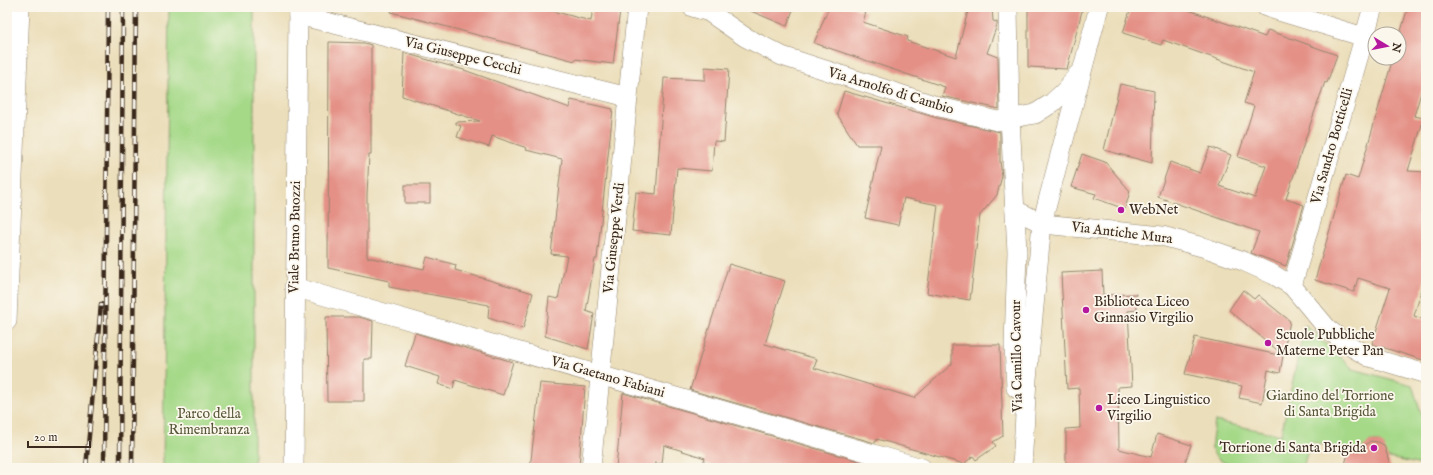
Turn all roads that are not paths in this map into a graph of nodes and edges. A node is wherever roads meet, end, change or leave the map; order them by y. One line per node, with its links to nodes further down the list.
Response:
1 (20, 7): 18 (street)
2 (637, 7): 11 (street, Via Giuseppe Verdi)
3 (692, 7): 12 (street, Via Arnolfo di Cambio)
4 (1008, 7): 12 (street, Via Camillo Cavour)
5 (1099, 7): 10 (street, Via Camillo Cavour)
6 (1266, 7): 9 (street)
7 (1373, 7): 9 (street, Via Sandro Botticelli)
8 (298, 11): 11 (street, Via Giuseppe Cecchi); 17 (street, Viale Bruno Buozzi)
9 (1364, 37): 16 (street, Via Sandro Botticelli)
10 (1083, 67): 12 (street, Via Arnolfo di Cambio); 14 (street, Via Camillo Cavour)
11 (628, 97): 20 (street, Via Giuseppe Verdi)
12 (1010, 118): 13 (street, Via Camillo Cavour)
13 (1015, 210): 14 (street); 15 (street, Via Camillo Cavour)
14 (1041, 231): 15 (street); 16 (street, Via Antiche Mura); 21 (street, Via Camillo Cavour)
15 (1017, 252): 21 (street, Via Camillo Cavour); 22 (street, Via Camillo Cavour)
16 (1292, 286): 19 (street, Via Antiche Mura)
17 (294, 287): 20 (street, Via Gaetano Fabiani); 23 (street, Viale Bruno Buozzi)
18 (7, 320)
19 (1426, 374)
20 (600, 375): 24 (street, Via Giuseppe Verdi); 25 (street, Via Gaetano Fabiani)
21 (1027, 379): 22 (street, Via Camillo Cavour)
22 (1022, 463)
23 (294, 468)
24 (591, 468)
25 (922, 468)

